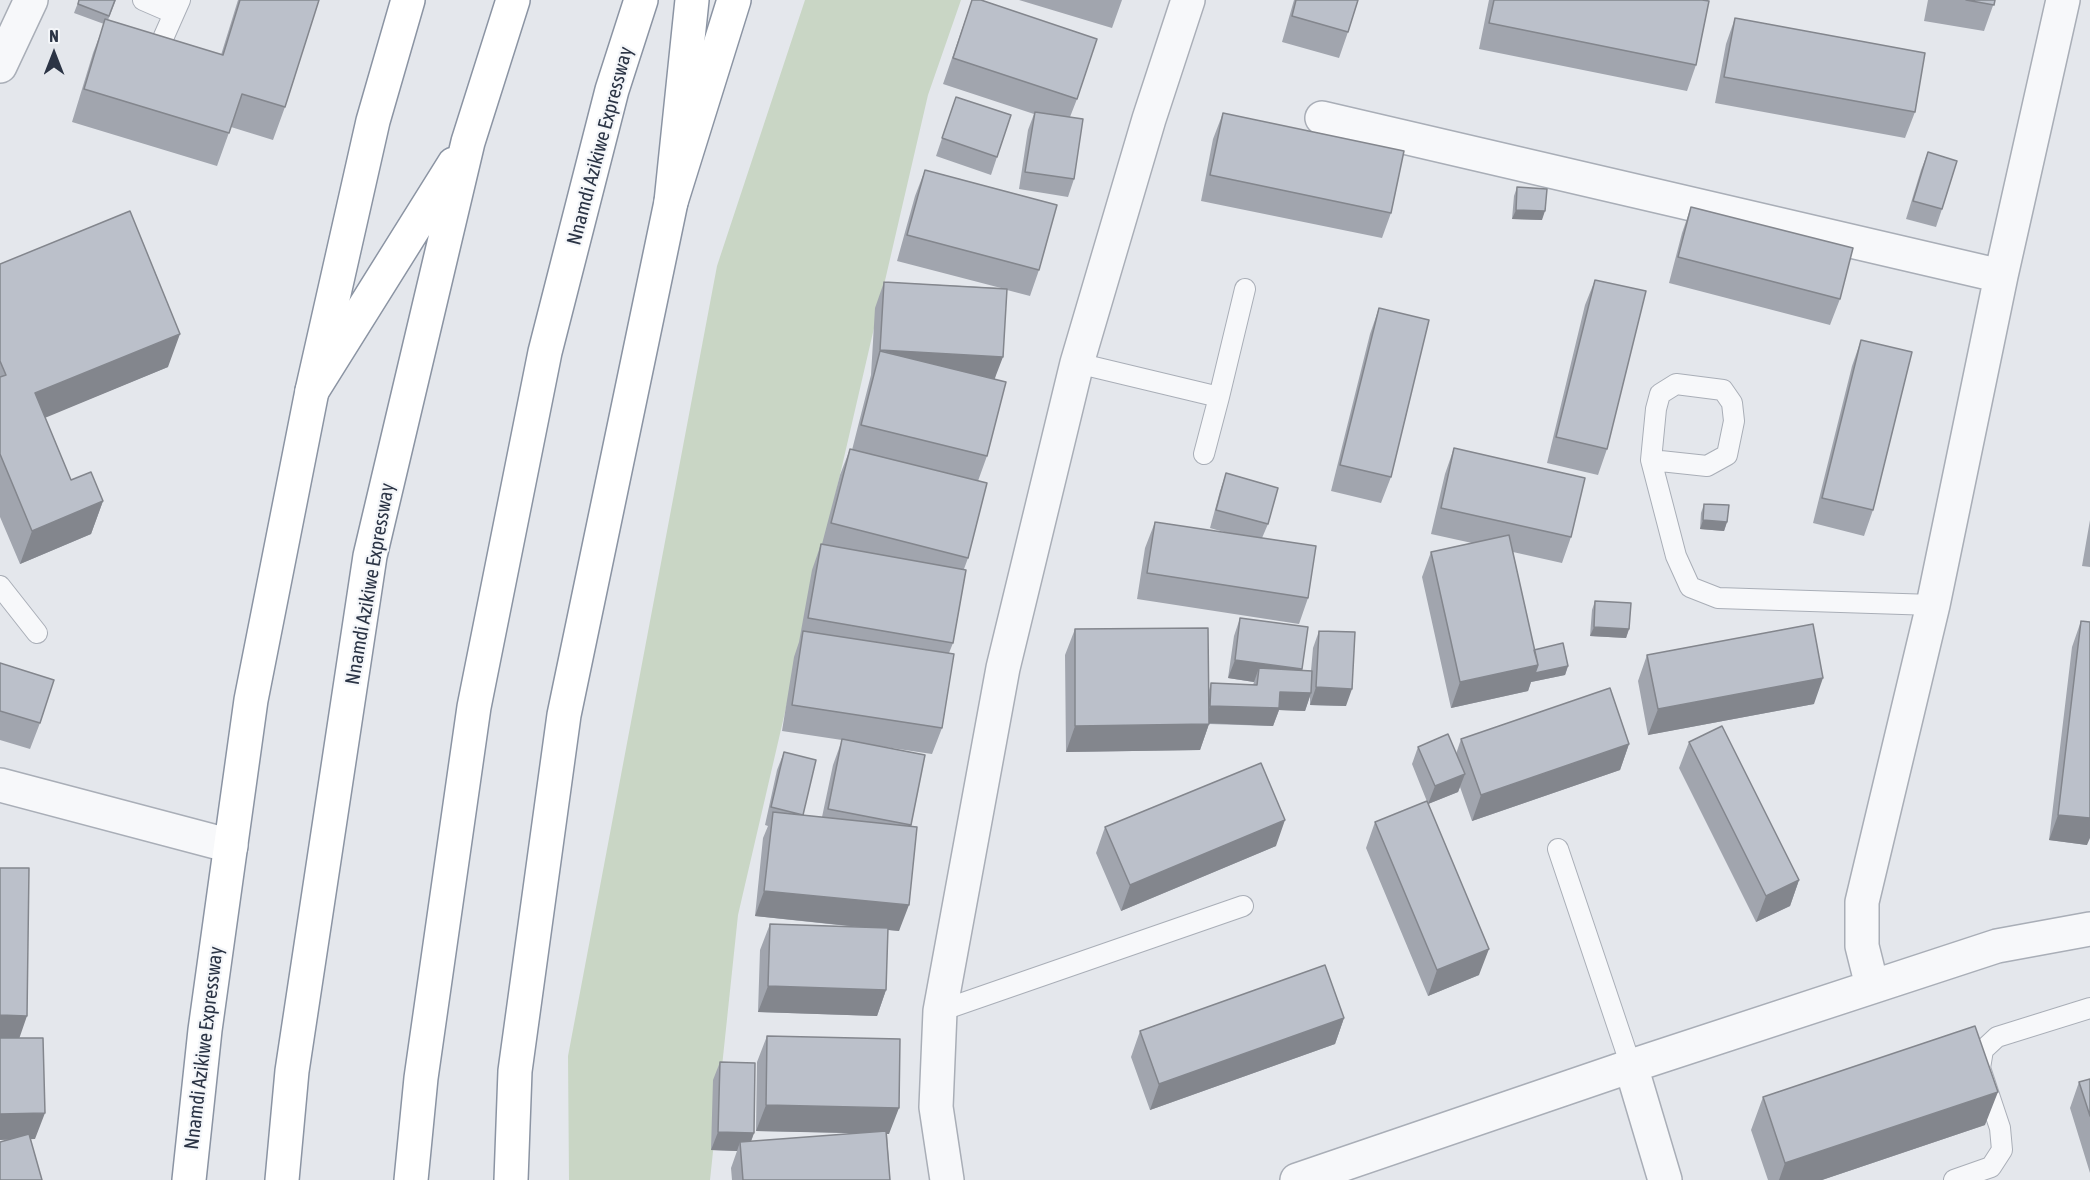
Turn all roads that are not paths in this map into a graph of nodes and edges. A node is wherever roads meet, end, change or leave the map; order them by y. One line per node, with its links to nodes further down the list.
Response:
1 (31, 0): 12 (street)
2 (144, 0): 10 (lane)
3 (408, 0): 19 (highway, Nnamdi Azikiwe Expressway)
4 (513, 0): 14 (highway, Nnamdi Azikiwe Expressway)
5 (641, 0): 37 (highway, Nnamdi Azikiwe Expressway)
6 (692, 0): 15 (highway)
7 (734, 0): 15 (highway)
8 (1188, 0): 18 (street)
9 (2063, 0): 16 (street)
10 (177, 6): 11 (lane)
11 (153, 61)
12 (0, 66)
13 (1322, 118): 16 (street)
14 (468, 142): 19 (highway); 36 (highway, Nnamdi Azikiwe Expressway)
15 (671, 202): 38 (highway)
16 (2001, 276): 24 (street)
17 (1245, 289): 20 (lane)
18 (1077, 363): 20 (lane); 33 (street)
19 (312, 391): 27 (highway, Nnamdi Azikiwe Expressway)
20 (1219, 397): 21 (lane)
21 (1204, 454)
22 (1651, 460): 22 (lane); 24 (lane)
23 (0, 586): 25 (lane)
24 (1933, 604): 31 (street)
25 (37, 633)
26 (0, 785): 27 (street)
27 (231, 846): 35 (highway, Nnamdi Azikiwe Expressway)
28 (1558, 849): 34 (lane)
29 (1243, 906): 33 (lane)
30 (2090, 928): 31 (street)
31 (1872, 986): 34 (street)
32 (2090, 1008): 42 (lane)
33 (940, 1011): 39 (street)
34 (1631, 1066): 40 (street); 41 (street)
35 (189, 1180)
36 (282, 1180)
37 (411, 1180)
38 (511, 1180)
39 (947, 1180)
40 (1298, 1180)
41 (1665, 1180)
42 (1954, 1180)

